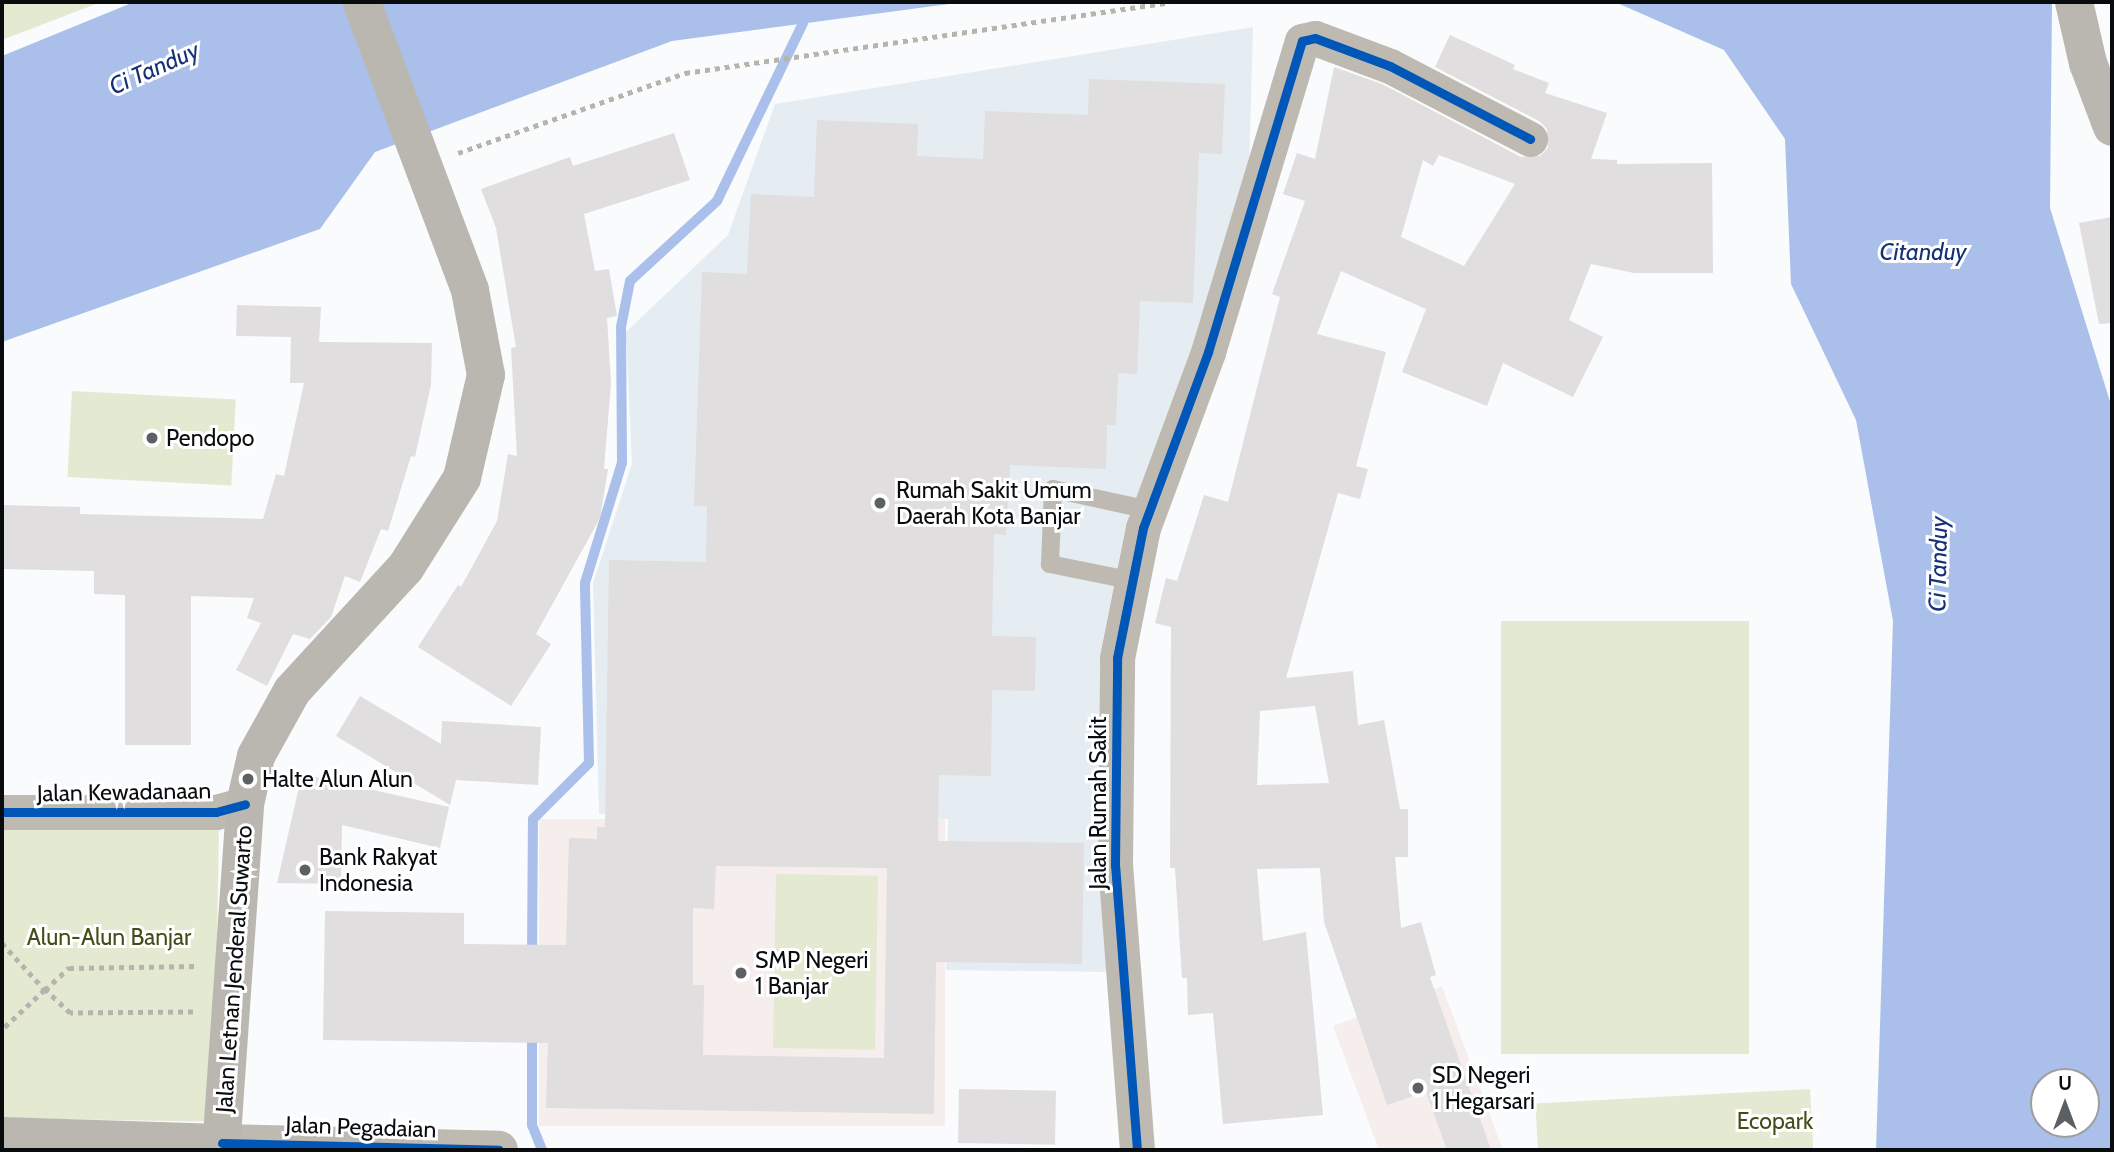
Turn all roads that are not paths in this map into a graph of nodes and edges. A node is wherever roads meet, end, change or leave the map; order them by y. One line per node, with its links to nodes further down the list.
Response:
1 (362, 2): 8 (highway, Jalan Letnan Jenderal Suwarto)
2 (2074, 2): 3 (highway)
3 (2112, 127)
4 (1530, 139): 5 (street, Jalan Rumah Sakit)
5 (1149, 510): 6 (street, Jalan Rumah Sakit); 6 (lane)
6 (1134, 582): 12 (street, Jalan Rumah Sakit)
7 (2, 812): 8 (street, Jalan Kewadanaan)
8 (235, 813): 10 (highway, Jalan Letnan Jenderal Suwarto)
9 (2, 1136): 10 (highway)
10 (222, 1146): 11 (street, Jalan Pegadaian)
11 (499, 1150)
12 (1137, 1150)

